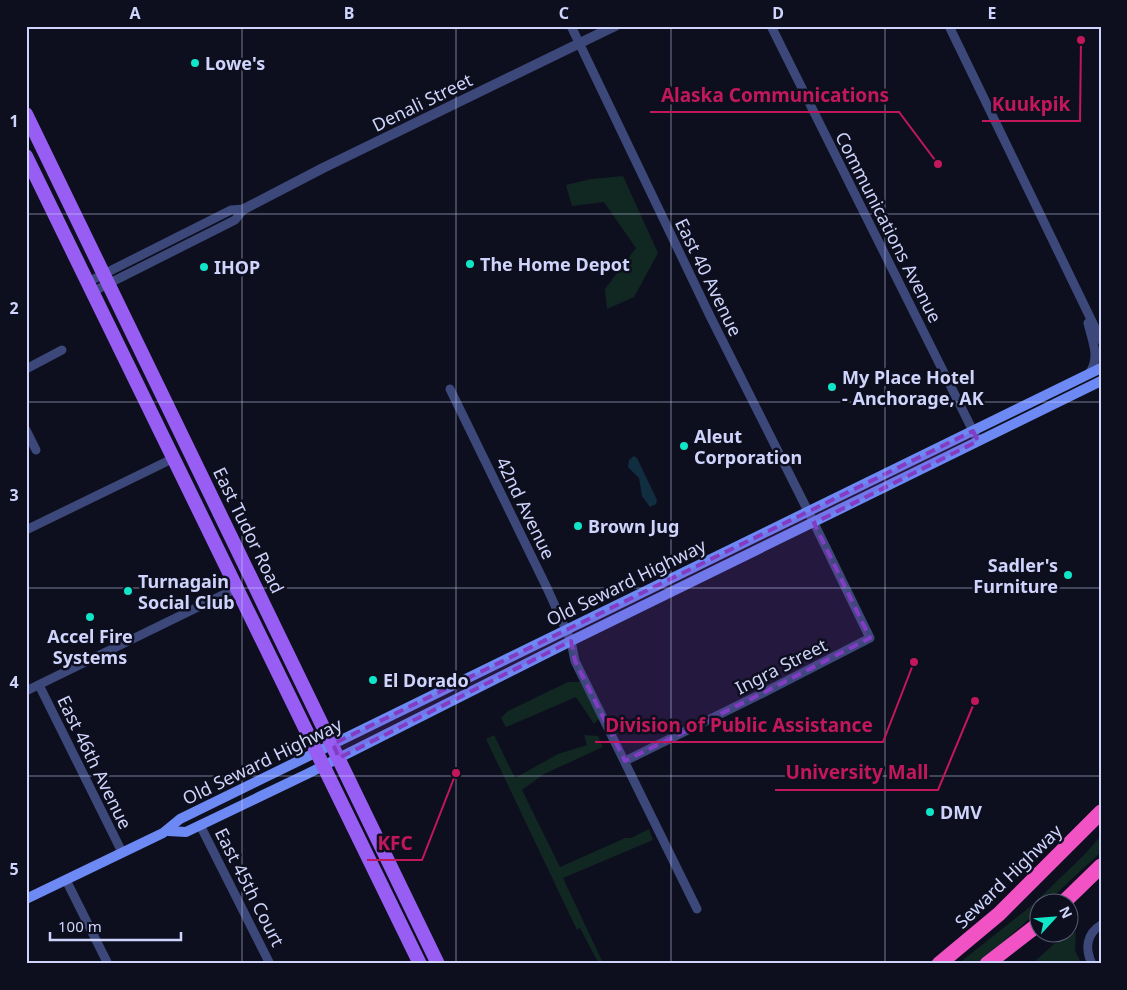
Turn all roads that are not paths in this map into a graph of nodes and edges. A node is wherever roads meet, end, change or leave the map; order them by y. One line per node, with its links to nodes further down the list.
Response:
1 (571, 26): 5 (street, East 40 Avenue)
2 (615, 26): 5 (street, Denali Street)
3 (771, 26): 22 (street, Communications Avenue)
4 (949, 26): 11 (street)
5 (579, 44): 8 (street, Denali Street); 26 (street, East 40 Avenue)
6 (26, 114): 9 (main road, East Tudor Road)
7 (26, 156): 10 (main road, East Tudor Road)
8 (244, 209): 9 (street, Denali Street)
9 (107, 279): 10 (street, Denali Street); 35 (main road, East Tudor Road)
10 (90, 287): 25 (main road, East Tudor Road)
11 (1089, 315): 12 (street); 16 (street)
12 (1101, 340)
13 (62, 350): 15 (street)
14 (1101, 368): 16 (main road, Old Seward Highway)
15 (26, 369)
16 (1089, 375): 22 (main road, Old Seward Highway)
17 (1101, 376): 20 (main road)
18 (1101, 382): 20 (main road, Old Seward Highway)
19 (450, 389): 30 (street, 42nd Avenue)
20 (1064, 399): 23 (main road, Old Seward Highway)
21 (26, 430): 24 (street)
22 (973, 431): 23 (street, Communications Avenue); 26 (main road, Old Seward Highway)
23 (978, 441): 27 (main road, Old Seward Highway)
24 (36, 450)
25 (174, 458): 28 (street); 29 (main road, East Tudor Road)
26 (808, 511): 27 (street, East 40 Avenue); 30 (main road, Old Seward Highway)
27 (814, 523): 31 (street, East 40 Avenue); 32 (main road, Old Seward Highway)
28 (26, 530)
29 (237, 588): 33 (street); 36 (main road, East Tudor Road)
30 (565, 630): 32 (street, 42nd Avenue); 35 (main road, Old Seward Highway)
31 (870, 638): 38 (street, Ingra Street)
32 (570, 641): 37 (main road, Old Seward Highway); 38 (street, 42nd Avenue)
33 (39, 685): 34 (street); 43 (street, East 46th Avenue)
34 (26, 692)
35 (333, 744): 36 (main road, Old Seward Highway); 37 (main road, East Tudor Road)
36 (317, 752): 39 (main road, East Tudor Road); 42 (main road, Old Seward Highway)
37 (339, 758): 39 (main road, Old Seward Highway); 55 (main road, East Tudor Road)
38 (625, 760): 48 (street, 42nd Avenue)
39 (324, 765): 41 (main road, Old Seward Highway); 54 (main road, East Tudor Road)
40 (1101, 812): 51 (highway, Seward Highway)
41 (200, 825): 42 (main road, Old Seward Highway); 53 (street, East 45th Court)
42 (168, 831): 43 (main road, Old Seward Highway)
43 (122, 852): 45 (main road, Old Seward Highway)
44 (1101, 866): 46 (highway)
45 (66, 880): 47 (main road, Old Seward Highway); 52 (street)
46 (1074, 892)
47 (26, 899)
48 (697, 909)
49 (1101, 925): 57 (street)
50 (1030, 932): 56 (highway)
51 (941, 962)
52 (108, 964)
53 (270, 964)
54 (420, 964)
55 (438, 964)
56 (987, 964)
57 (1092, 964)

